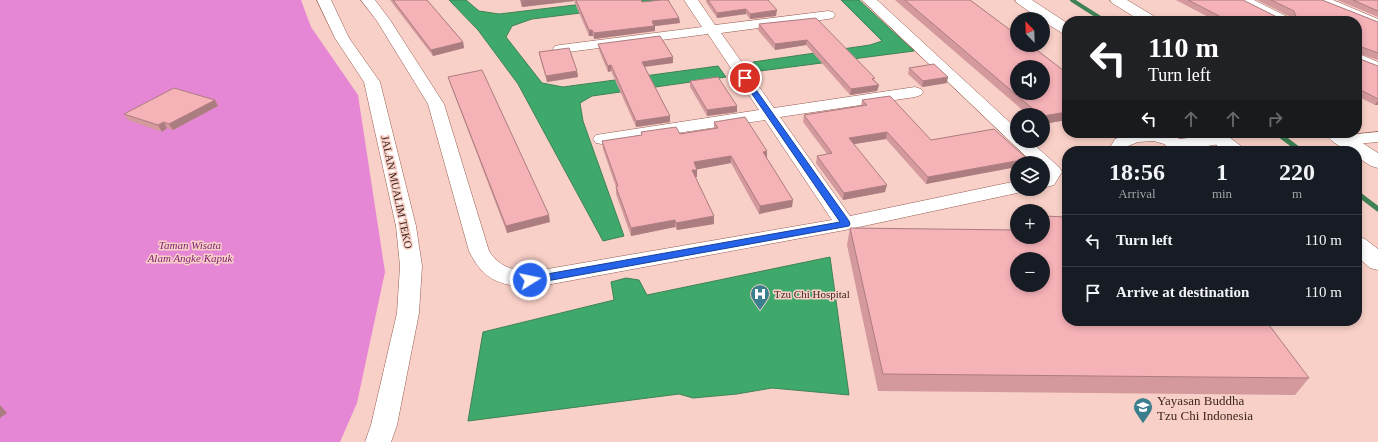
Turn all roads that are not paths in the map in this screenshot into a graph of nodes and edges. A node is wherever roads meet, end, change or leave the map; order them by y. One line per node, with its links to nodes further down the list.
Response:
1 (324, 0): 44 (street, JALAN MUALIM TEKO)
2 (368, 0): 41 (street)
3 (691, 0): 16 (street)
4 (869, 0): 22 (street)
5 (1022, 0): 15 (main road)
6 (1117, 0): 10 (main road)
7 (1244, 0): 11 (street)
8 (1322, 0): 12 (street)
9 (828, 15): 16 (street)
10 (1144, 16)
11 (1275, 16)
12 (1360, 16)
13 (1362, 17): 14 (street)
14 (1377, 23)
15 (1062, 27)
16 (712, 30): 17 (street); 21 (street)
17 (560, 49)
18 (1362, 60): 19 (street)
19 (1378, 68)
20 (915, 92): 21 (street)
21 (770, 114): 30 (street); 41 (street)
22 (1010, 131)
23 (1362, 137): 24 (street)
24 (1378, 137)
25 (1133, 138): 31 (street)
26 (1161, 138): 32 (street)
27 (1210, 138): 33 (street)
28 (1219, 138): 34 (main road)
29 (1342, 138): 35 (main road)
30 (602, 140)
31 (1120, 146)
32 (1176, 146)
33 (1186, 146)
34 (1229, 146)
35 (1356, 146)
36 (1027, 148): 39 (street)
37 (1362, 149): 38 (main road)
38 (1374, 156)
39 (1054, 174)
40 (1010, 189): 41 (street)
41 (846, 224)
42 (1362, 248): 43 (main road)
43 (1378, 262)
44 (378, 442)

